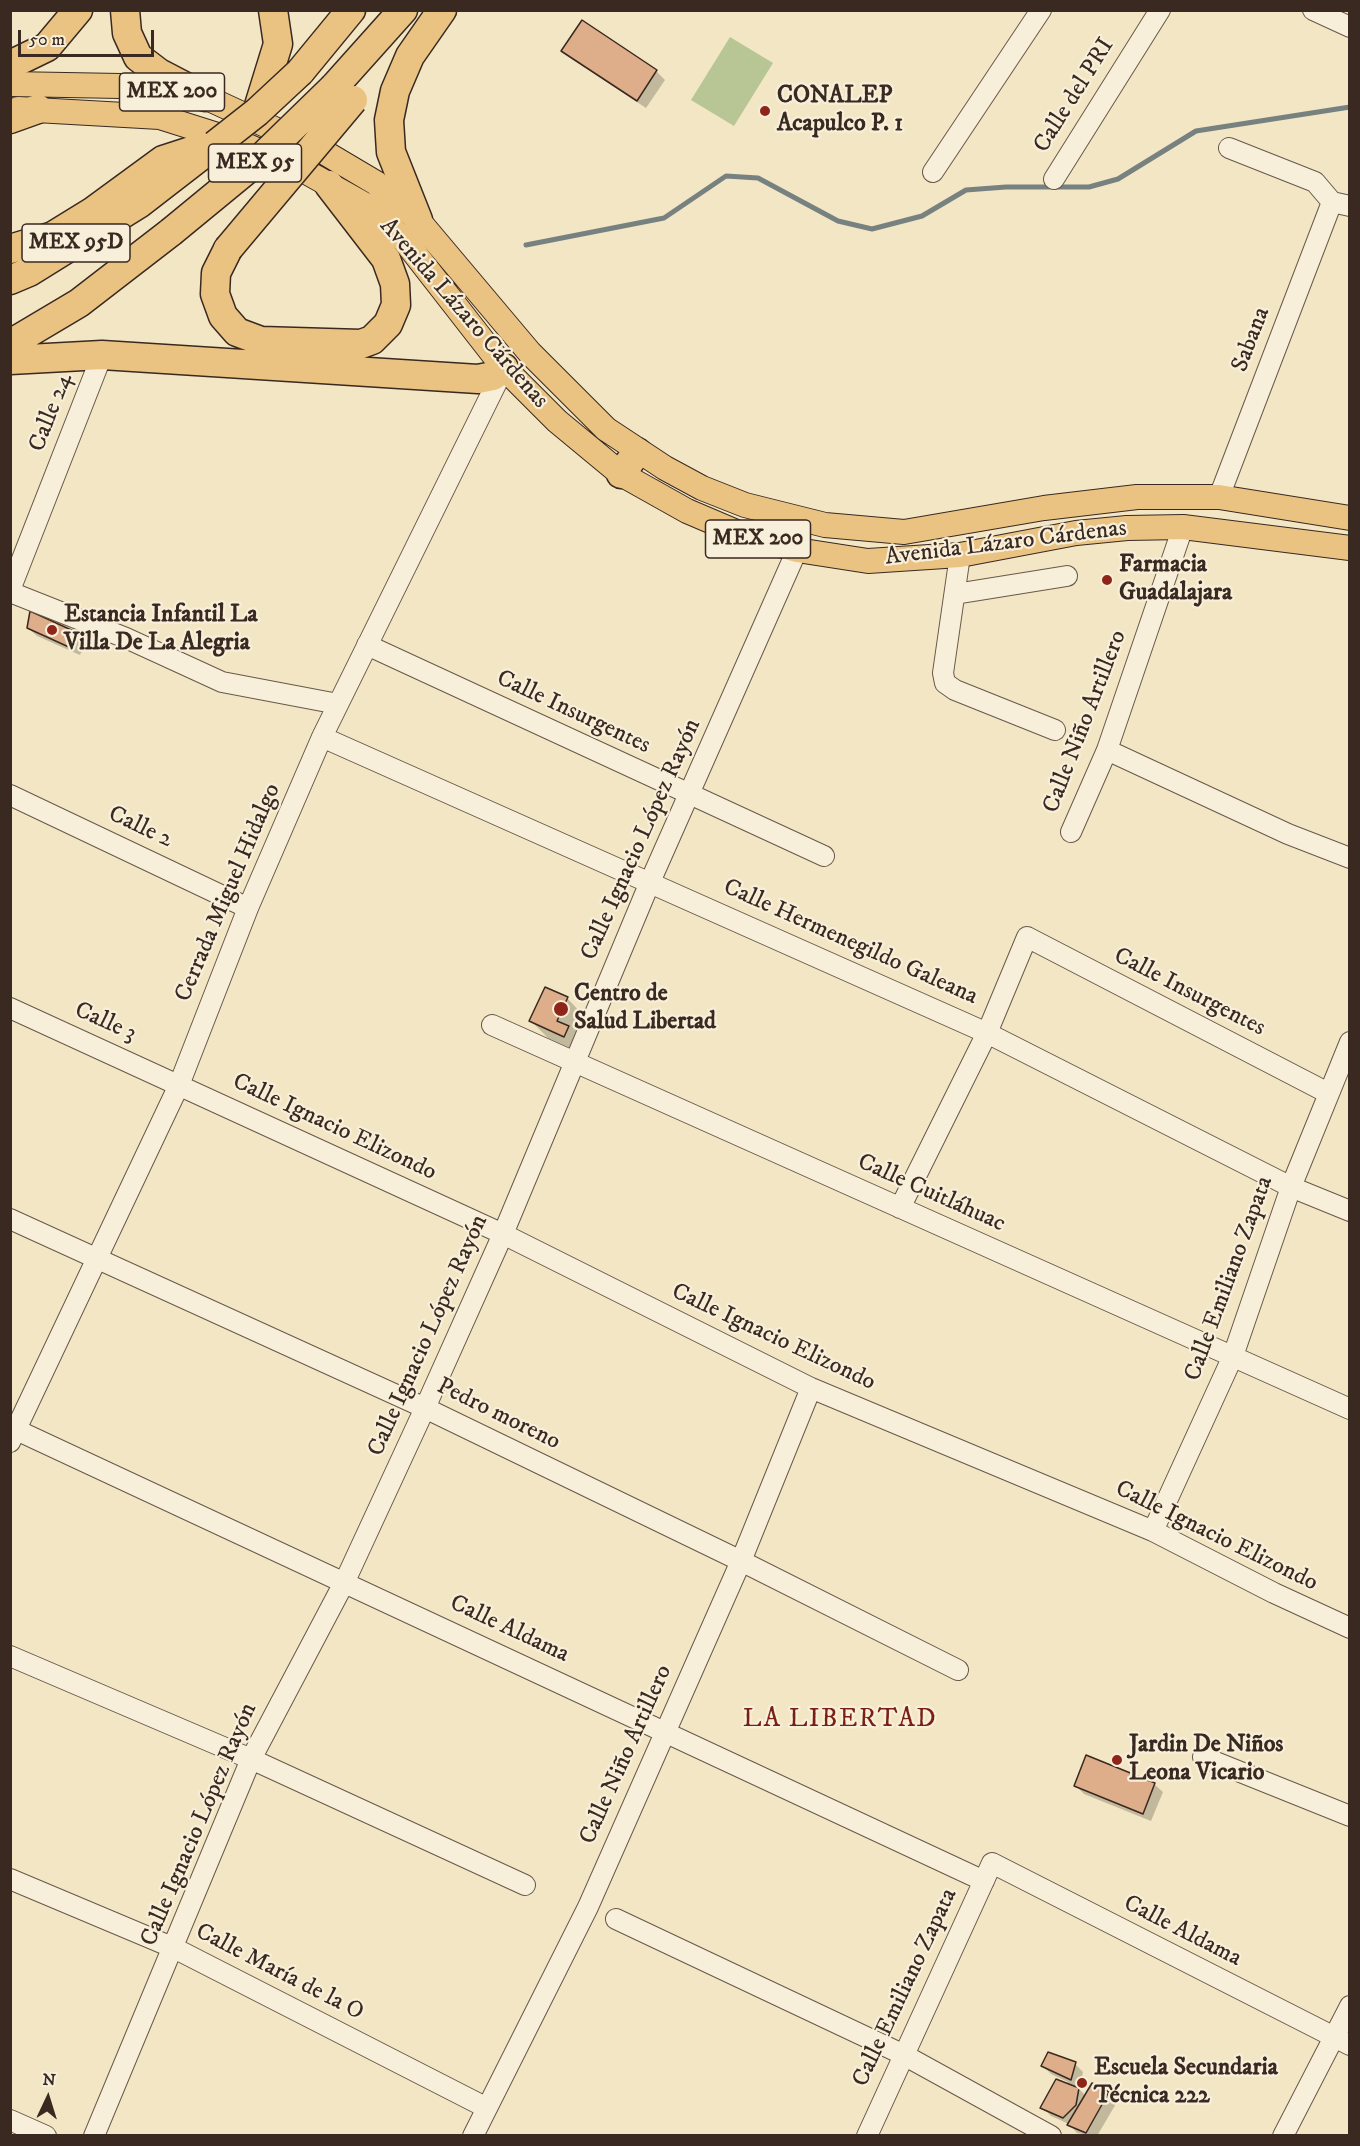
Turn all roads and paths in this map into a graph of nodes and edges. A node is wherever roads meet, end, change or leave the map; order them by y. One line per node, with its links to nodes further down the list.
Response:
1 (78, 10): 11 (highway)
2 (125, 10): 14 (highway)
3 (273, 10): 16 (highway)
4 (351, 10): 16 (highway, MEX 95, bridge)
5 (442, 10): 24 (highway)
6 (1041, 10): 20 (street)
7 (1160, 10): 21 (street, Calle del PRI)
8 (1313, 10): 10 (street)
9 (400, 16): 13 (highway, MEX 95)
10 (1350, 27)
11 (10, 65)
12 (10, 84): 14 (main road, MEX 200)
13 (343, 94): 22 (highway, bridge); 27 (highway, MEX 95, bridge)
14 (206, 97): 24 (main road, Avenida Lázaro Cárdenas / MEX 200)
15 (24, 109): 17 (highway); 22 (main road, Avenida Lázaro Cárdenas / MEX 200)
16 (257, 112): 18 (highway, MEX 95, bridge)
17 (10, 119)
18 (215, 145): 25 (highway); 26 (highway, MEX 95D)
19 (1229, 148): 23 (street)
20 (933, 172)
21 (1054, 179)
22 (329, 185): 30 (main road, Avenida Lázaro Cárdenas / MEX 200)
23 (1341, 204): 32 (street, Sabana)
24 (418, 220): 31 (main road, Avenida Lázaro Cárdenas / MEX 200)
25 (10, 249)
26 (10, 280)
27 (10, 344)
28 (102, 355): 29 (highway); 30 (highway); 39 (street, Calle 24)
29 (10, 360)
30 (504, 368): 31 (main road, Avenida Lázaro Cárdenas / MEX 200); 41 (street, Cerrada Miguel Hidalgo)
31 (629, 463): 32 (main road, Avenida Lázaro Cárdenas / MEX 200); 36 (main road, Avenida Lázaro Cárdenas / MEX 200)
32 (1220, 497): 33 (main road, Avenida Lázaro Cárdenas / MEX 200)
33 (1350, 518)
34 (1183, 527): 35 (main road, Avenida Lázaro Cárdenas / MEX 200); 37 (main road, Avenida Lázaro Cárdenas / MEX 200); 45 (street, Calle Niño Artillero)
35 (1350, 548)
36 (797, 550): 37 (main road, Avenida Lázaro Cárdenas / MEX 200); 47 (street, Calle Ignacio López Rayón)
37 (960, 555): 40 (street)
38 (1066, 576): 40 (street)
39 (10, 591): 42 (street)
40 (955, 594): 43 (street)
41 (367, 645): 42 (street, Cerrada Miguel Hidalgo); 47 (street, Calle Insurgentes)
42 (338, 704): 44 (street, Cerrada Miguel Hidalgo)
43 (1056, 730)
44 (322, 737): 51 (street, Calle Hermenegildo Galeana); 52 (street, Cerrada Miguel Hidalgo)
45 (1107, 750): 48 (street, Calle Niño Artillero); 50 (street)
46 (10, 795): 52 (street, Calle 2)
47 (689, 795): 49 (street, Calle Insurgentes); 51 (street, Calle Ignacio López Rayón)
48 (1071, 832)
49 (824, 856)
50 (1350, 858)
51 (650, 882): 55 (street, Calle Hermenegildo Galeana); 57 (street, Calle Ignacio López Rayón)
52 (248, 908): 58 (street, Cerrada Miguel Hidalgo)
53 (10, 1008): 58 (street, Calle 3)
54 (492, 1025): 57 (street, Calle Cuitláhuac)
55 (987, 1033): 59 (street, Calle Insurgentes); 60 (street, Calle Hermenegildo Galeana); 61 (street)
56 (1350, 1042): 59 (street, Calle Emiliano Zapata)
57 (574, 1063): 61 (street, Calle Cuitláhuac); 64 (street, Calle Ignacio López Rayón)
58 (179, 1085): 64 (street, Calle Ignacio Elizondo); 65 (street, Cerrada Miguel Hidalgo)
59 (1337, 1087): 60 (street, Calle Emiliano Zapata)
60 (1291, 1187): 62 (street, Calle Hermenegildo Galeana); 66 (street, Calle Emiliano Zapata)
61 (900, 1208): 66 (street, Calle Cuitláhuac)
62 (1350, 1210)
63 (10, 1219): 65 (street, Pedro moreno)
64 (503, 1234): 67 (street, Calle Ignacio Elizondo); 68 (street, Calle Ignacio López Rayón)
65 (97, 1257): 68 (street, Pedro moreno); 70 (street, Cerrada Miguel Hidalgo)
66 (1233, 1356): 69 (street, Calle Cuitláhuac); 71 (street, Calle Emiliano Zapata)
67 (811, 1388): 71 (street, Calle Ignacio Elizondo); 72 (street, Calle Niño Artillero)
68 (425, 1408): 72 (street, Pedro moreno); 73 (street, Calle Ignacio López Rayón)
69 (1350, 1409)
70 (12, 1432): 73 (street, Calle Aldama)
71 (1153, 1531): 74 (street, Calle Ignacio Elizondo)
72 (741, 1561): 76 (street, Pedro moreno); 77 (street, Calle Niño Artillero)
73 (345, 1581): 77 (street, Calle Aldama); 79 (street, Calle Ignacio López Rayón)
74 (1350, 1628)
75 (10, 1656): 79 (street)
76 (958, 1670)
77 (666, 1732): 81 (street, Calle Aldama); 89 (street, Calle Niño Artillero)
78 (1203, 1757): 80 (street)
79 (251, 1760): 83 (street); 85 (street, Calle Ignacio López Rayón)
80 (1350, 1816)
81 (988, 1872): 87 (street, Calle Aldama); 88 (street, Calle Emiliano Zapata)
82 (10, 1879): 85 (street, Calle María de la O)
83 (525, 1885)
84 (616, 1919): 88 (street)
85 (174, 1948): 89 (street, Calle María de la O); 92 (street, Calle Ignacio López Rayón)
86 (1350, 2006): 87 (street)
87 (1342, 2042): 96 (street)
88 (902, 2054): 94 (street, Calle Emiliano Zapata); 95 (street)
89 (488, 2108): 93 (street, Calle Niño Artillero)
90 (10, 2120): 91 (street)
91 (46, 2136)
92 (94, 2136)
93 (473, 2136)
94 (867, 2136)
95 (1051, 2136)
96 (1283, 2136)

